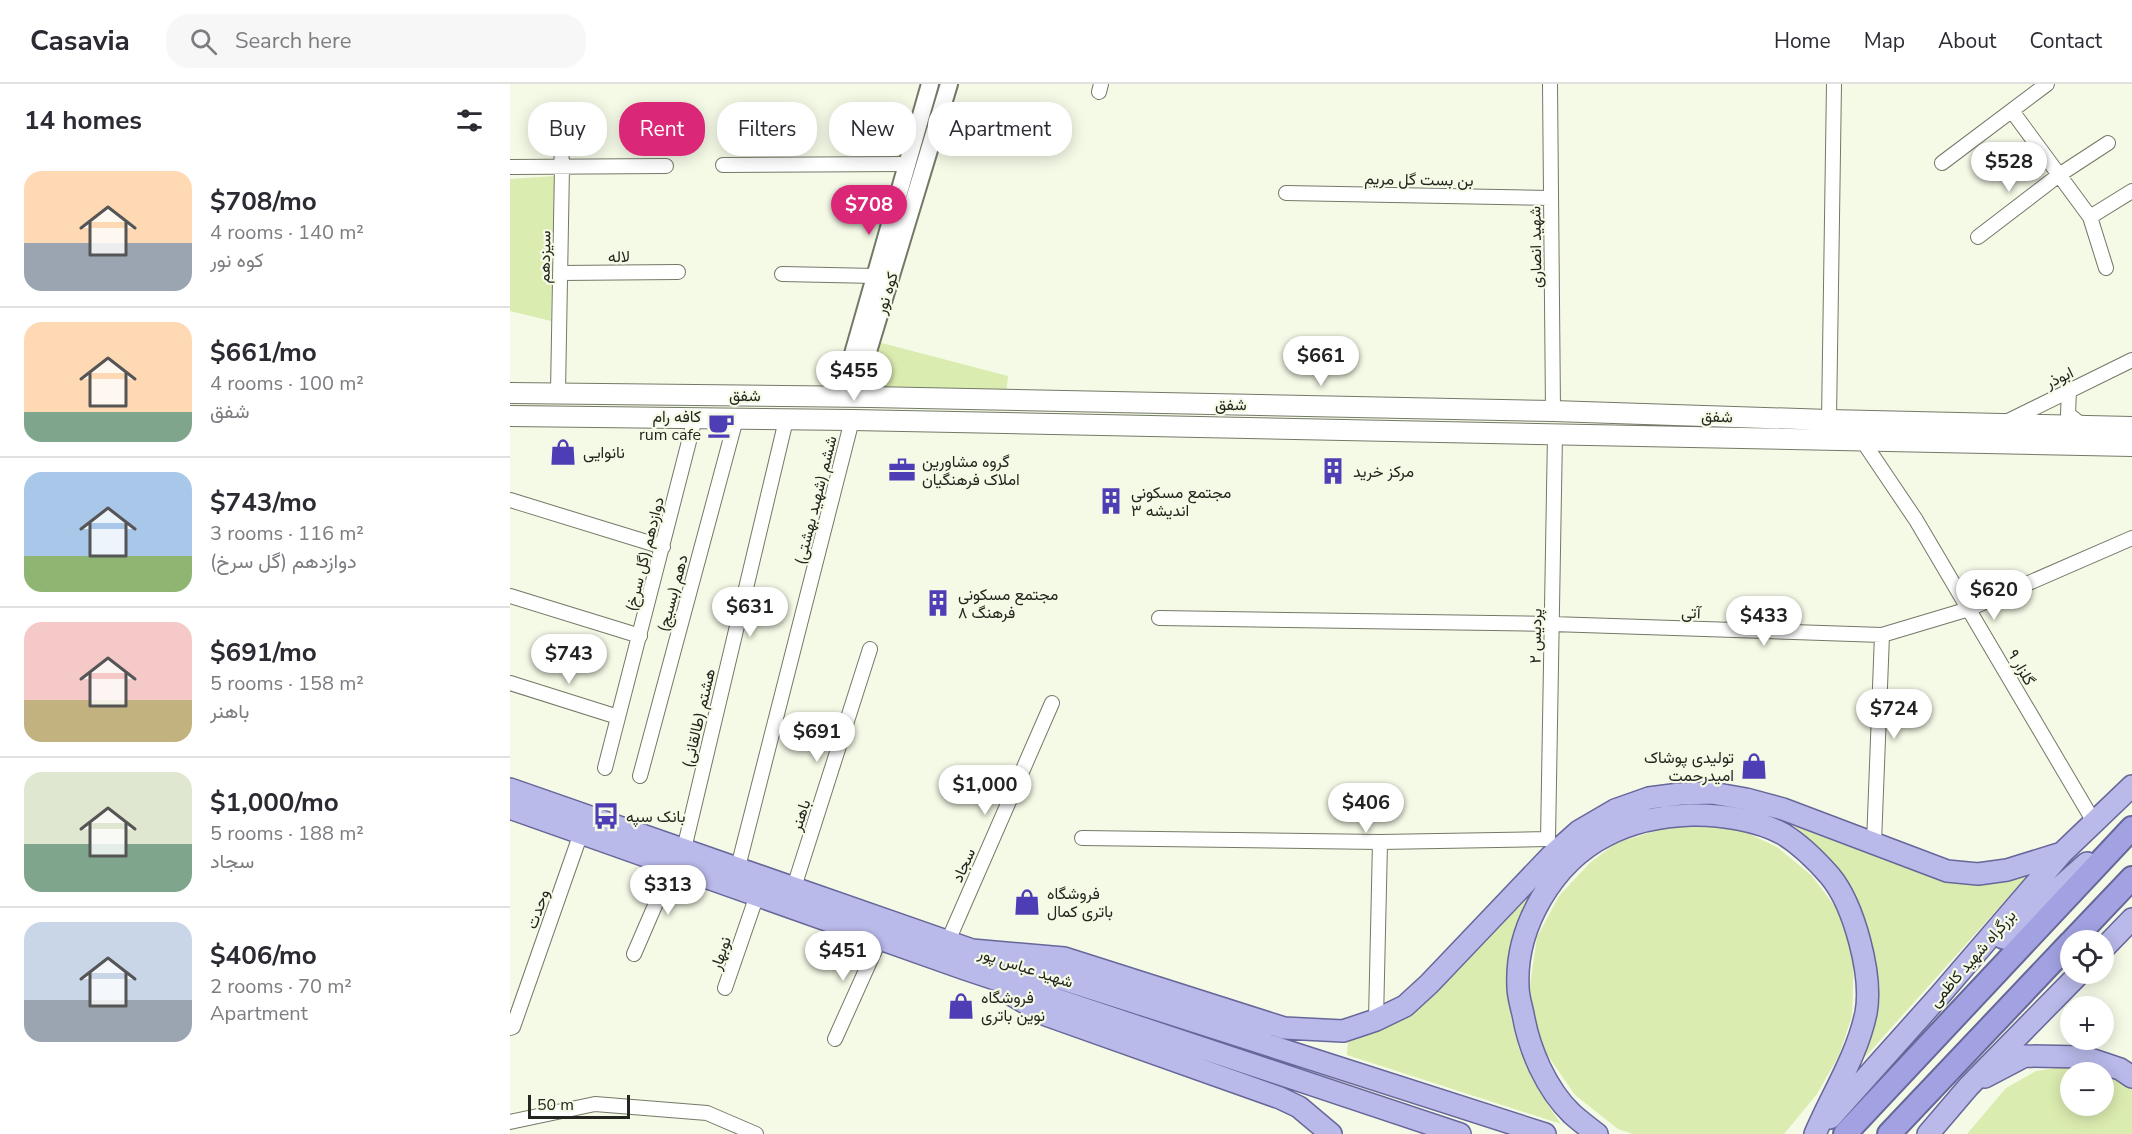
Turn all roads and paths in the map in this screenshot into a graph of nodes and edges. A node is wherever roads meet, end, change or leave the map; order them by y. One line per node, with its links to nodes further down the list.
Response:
1 (930, 84): 10 (street, کوه نور)
2 (949, 84): 27 (street, کوه نور)
3 (1550, 84): 18 (street, شهید انصاری)
4 (1834, 84): 39 (street)
5 (2047, 84): 6 (street)
6 (2012, 111): 9 (street); 15 (street)
7 (2108, 143): 15 (street)
8 (562, 156): 14 (street, سیزدهم)
9 (1942, 163)
10 (908, 164): 11 (street); 25 (street, کوه نور)
11 (723, 165)
12 (510, 166): 14 (street)
13 (666, 166): 14 (street)
14 (562, 167): 23 (street, سیزدهم)
15 (2059, 174): 19 (street); 20 (street)
16 (2132, 191): 19 (street)
17 (1286, 193): 18 (street, بن بست گل مریم)
18 (1551, 198): 32 (street, شهید انصاری)
19 (2090, 217): 21 (street)
20 (1978, 237)
21 (2106, 268)
22 (678, 272): 23 (street, لاله)
23 (560, 273): 29 (street, سیزدهم)
24 (782, 274): 25 (street)
25 (876, 276): 27 (street, کوه نور)
26 (2132, 360): 28 (street, ابوذر)
27 (855, 388): 31 (main road, شفق); 32 (main road, شفق)
28 (2069, 391): 40 (street, ابوذر); 41 (street)
29 (558, 392): 30 (main road, شفق); 31 (main road, شفق)
30 (510, 393)
31 (610, 393): 34 (main road)
32 (1553, 411): 39 (main road, شفق)
33 (510, 416): 34 (main road, شفق)
34 (609, 417): 35 (main road, شفق)
35 (695, 418): 36 (main road, شفق); 48 (street, دوازدهم (گل سرخ))
36 (736, 419): 37 (main road, شفق); 60 (street, دهم (بسیج))
37 (786, 420): 38 (main road, شفق); 72 (street, هشتم (طالقانی))
38 (852, 420): 43 (main road, شفق); 73 (street, ششم (شهید بهشتی))
39 (1829, 420): 40 (main road, شفق)
40 (2001, 425): 41 (main road, شفق)
41 (2083, 426): 42 (main road, شفق)
42 (2132, 427)
43 (1555, 434): 44 (main road, شفق); 52 (street, پردیس ۲)
44 (1862, 440): 45 (main road, شفق); 50 (street, گلزار ۹)
45 (2132, 446)
46 (510, 500): 48 (street)
47 (2132, 538): 50 (street, آتی)
48 (663, 548): 54 (street, دوازدهم (گل سرخ))
49 (510, 596): 54 (street)
50 (1969, 609): 53 (street, آتی); 64 (street, گلزار ۹)
51 (1159, 618): 52 (street, آتی)
52 (1552, 624): 53 (street, آتی); 69 (street, پردیس ۲)
53 (1882, 635): 70 (street)
54 (640, 636): 58 (street, دوازدهم (گل سرخ))
55 (870, 650): 75 (street, باهنر)
56 (510, 683): 58 (street)
57 (1052, 703): 81 (street, سجاد)
58 (618, 717): 59 (street, دوازدهم (گل سرخ))
59 (605, 768)
60 (640, 776)
61 (2132, 786): 64 (main road, بزرگراه شهید کاظمی)
62 (510, 789): 72 (main road, شهید عباس پور)
63 (510, 808): 67 (main road, شهید عباس پور)
64 (2094, 822): 71 (main road, بزرگراه شهید کاظمی)
65 (2132, 823): 87 (main road)
66 (2132, 828): 100 (highway, بزرگراه شهید کاظمی)
67 (581, 833): 72 (main road, شهید عباس پور); 89 (street, وحدت)
68 (1082, 838): 69 (street)
69 (1380, 842): 88 (street)
70 (1874, 843): 71 (main road); 88 (main road)
71 (2062, 853): 87 (main road, بزرگراه شهید کاظمی)
72 (678, 857): 73 (main road, شهید عباس پور); 76 (main road, شهید عباس پور); 82 (street, هشتم (طالقانی))
73 (738, 867): 75 (main road, شهید عباس پور)
74 (2132, 878): 78 (highway)
75 (794, 887): 81 (main road, شهید عباس پور)
76 (757, 895): 80 (main road, شهید عباس پور); 86 (street, نوبهار)
77 (2132, 919): 79 (main road)
78 (2082, 930)
79 (2114, 938)
80 (880, 939): 84 (main road, شهید عباس پور); 90 (street)
81 (948, 941): 84 (main road, شهید عباس پور)
82 (634, 954)
83 (2060, 954): 101 (highway)
84 (969, 959): 88 (main road); 95 (main road); 96 (main road, شهید عباس پور); 97 (main road, شهید عباس پور)
85 (2069, 984): 92 (main road)
86 (726, 988)
87 (1940, 995): 99 (main road, بزرگراه شهید کاظمی)
88 (1376, 1020)
89 (510, 1028)
90 (835, 1039)
91 (2132, 1077): 92 (main road)
92 (1969, 1086): 102 (main road)
93 (510, 1122): 94 (street)
94 (756, 1134)
95 (1331, 1134)
96 (1460, 1134)
97 (1545, 1134)
98 (1597, 1134): 99 (main road)
99 (1816, 1134)
100 (1845, 1134)
101 (1889, 1134)
102 (1928, 1134)

